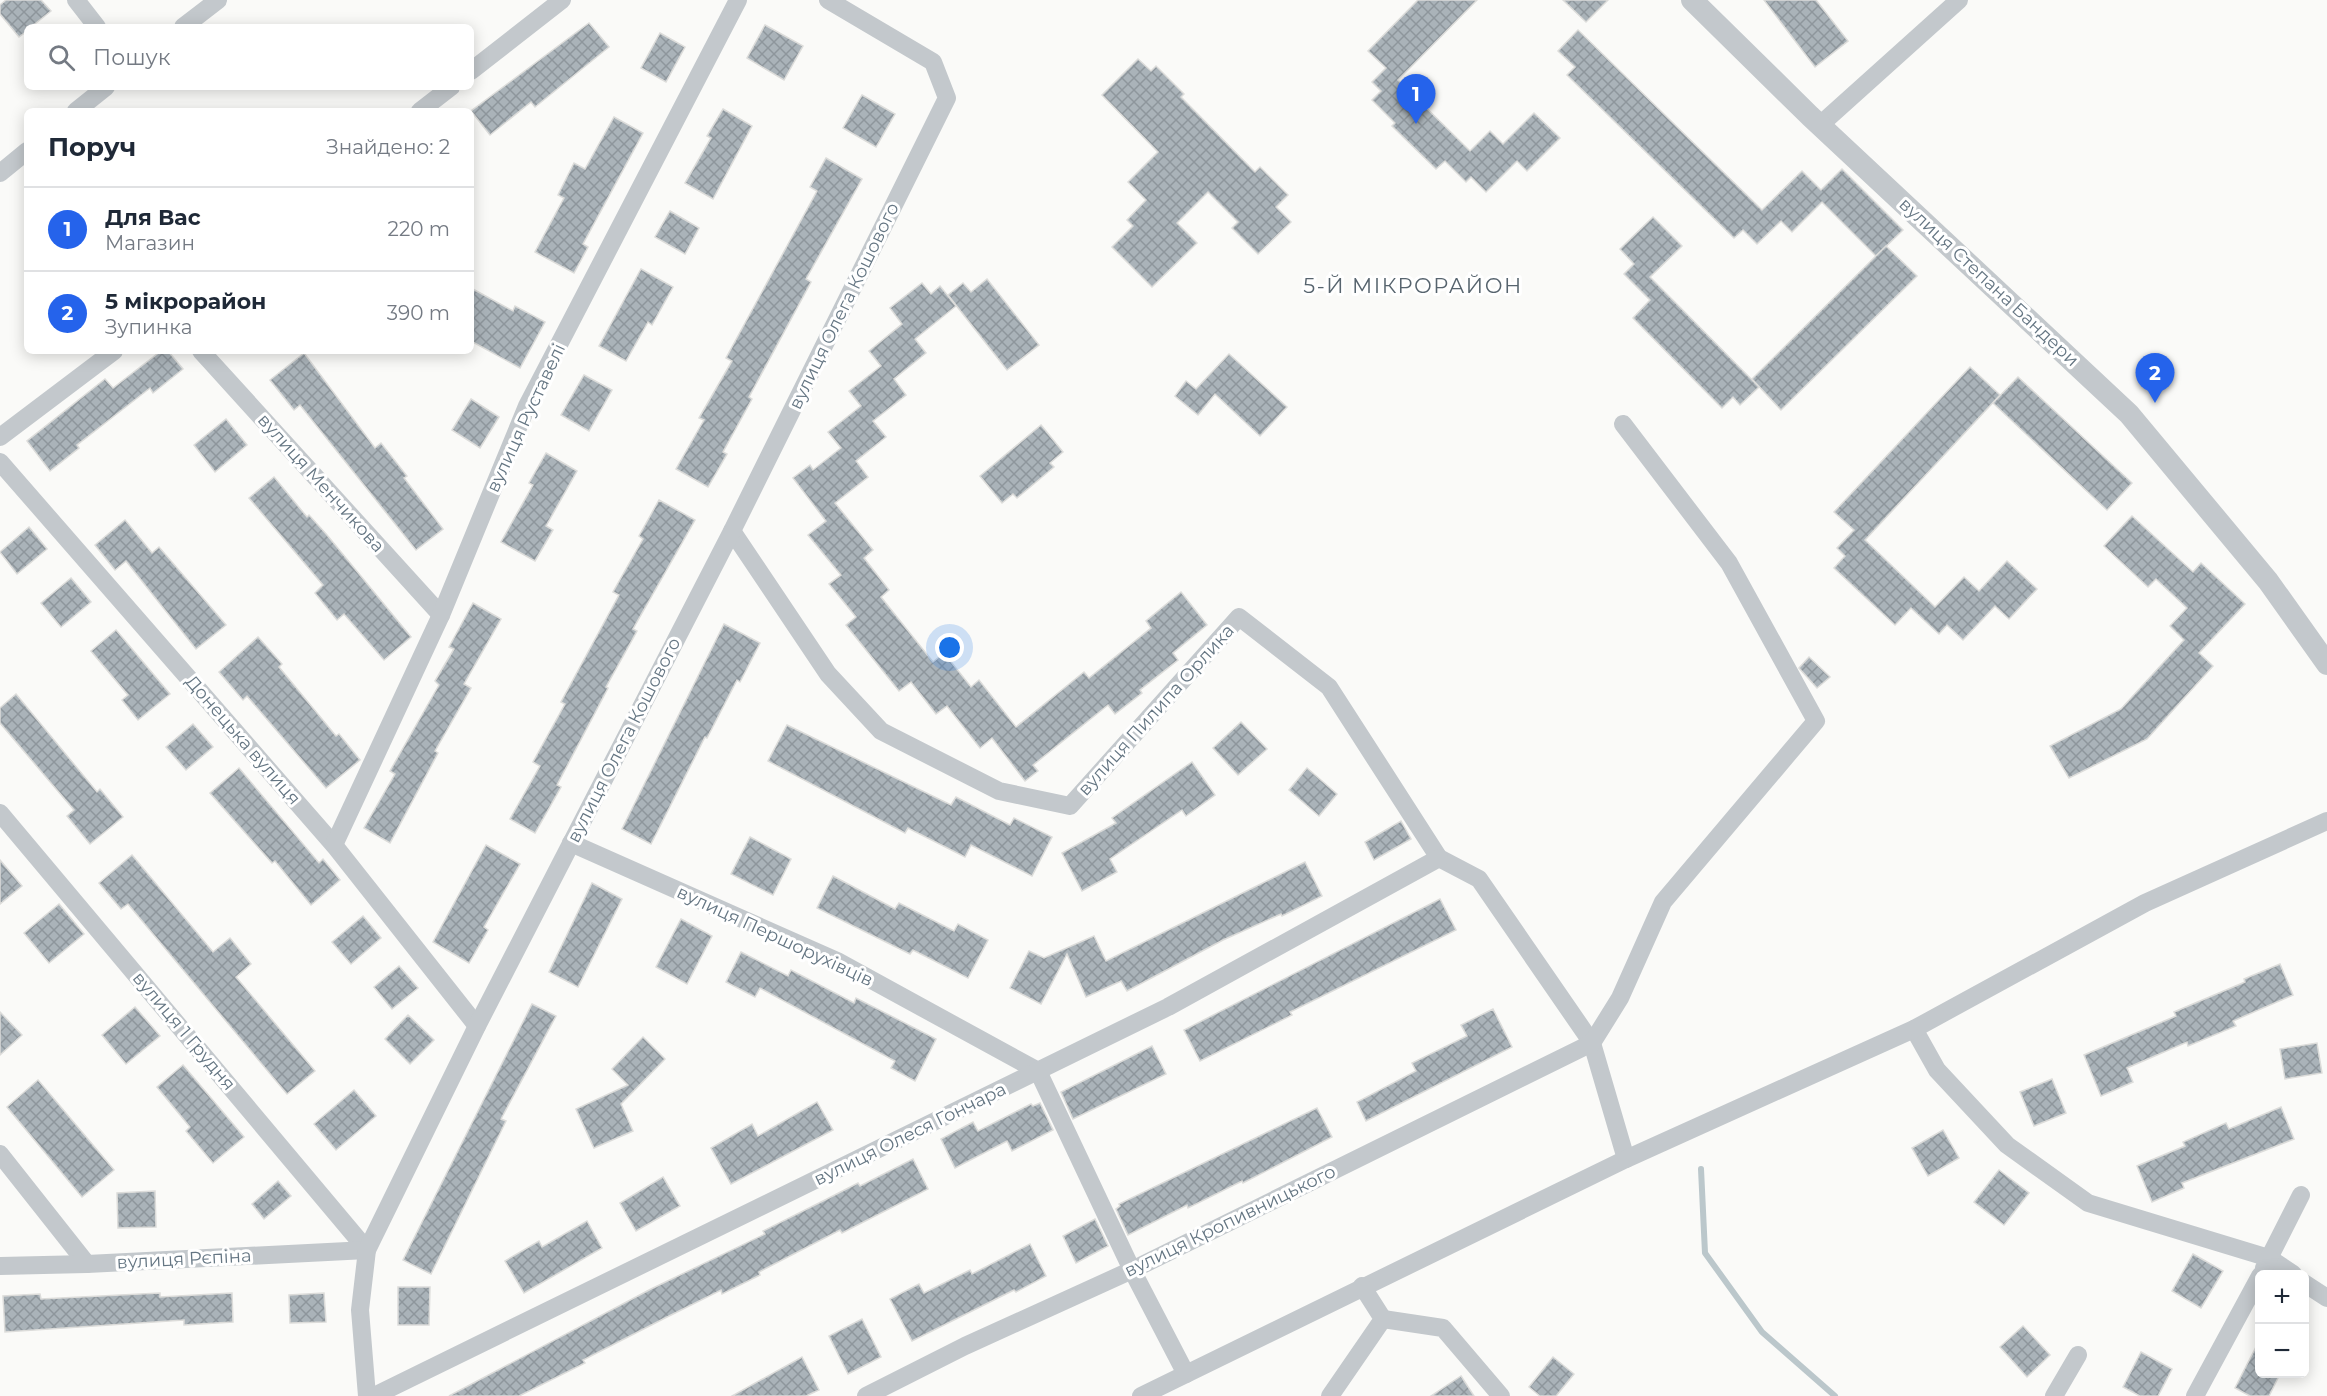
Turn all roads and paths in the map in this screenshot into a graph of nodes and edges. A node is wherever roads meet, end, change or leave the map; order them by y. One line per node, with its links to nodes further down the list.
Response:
1 (76, 0): 8 (street)
2 (218, 0): 9 (street)
3 (562, 0): 10 (street)
4 (738, 0): 24 (street, вулиця Руставелі)
5 (828, 0): 23 (street, вулиця Олега Кошового)
6 (1692, 0): 15 (street, вулиця Степана Бандери)
7 (1959, 0): 15 (street)
8 (95, 24)
9 (187, 24)
10 (474, 69)
11 (102, 90): 13 (street)
12 (447, 90): 14 (street)
13 (80, 108)
14 (424, 108)
15 (1820, 125): 25 (street, вулиця Степана Бандери)
16 (24, 153): 17 (street)
17 (0, 173)
18 (110, 354): 21 (street)
19 (204, 354): 24 (street, вулиця Менчикова)
20 (1623, 424): 33 (street)
21 (0, 437)
22 (0, 462): 29 (street, Донецька вулиця)
23 (732, 531): 28 (street, вулиця Олега Кошового); 30 (street, вулиця Пилипа Орлика)
24 (441, 615): 29 (street, вулиця Руставелі)
25 (2327, 664)
26 (0, 813): 38 (street, вулиця 1 Грудня)
27 (2327, 821): 32 (street)
28 (571, 843): 31 (street, вулиця Олега Кошового); 34 (street, вулиця Першорухівців)
29 (334, 845): 31 (street, Донецька вулиця)
30 (1439, 858): 33 (street); 34 (street, вулиця Олеся Гончара)
31 (477, 1026): 38 (street, вулиця Олега Кошового)
32 (1914, 1029): 36 (street); 39 (street)
33 (1592, 1043): 36 (street); 42 (street, вулиця Кропивницького)
34 (1038, 1071): 42 (street); 53 (street, вулиця Олеся Гончара)
35 (0, 1154): 40 (street)
36 (1626, 1159): 47 (street)
37 (2301, 1195): 39 (street)
38 (367, 1250): 40 (street, вулиця Рєпіна); 52 (street, вулиця Олега Кошового)
39 (2269, 1258): 43 (street); 44 (street)
40 (87, 1264): 41 (street, вулиця Рєпіна)
41 (0, 1266)
42 (1131, 1270): 51 (street); 54 (street, вулиця Кропивницького)
43 (2263, 1270)
44 (2286, 1270)
45 (2255, 1284): 59 (street)
46 (2309, 1285): 48 (street)
47 (1362, 1286): 49 (street); 51 (street)
48 (2327, 1298)
49 (1383, 1319): 56 (street); 57 (street)
50 (2078, 1355): 58 (street)
51 (1186, 1374): 55 (street)
52 (367, 1396)
53 (374, 1396)
54 (866, 1396)
55 (1141, 1396)
56 (1330, 1396)
57 (1501, 1396)
58 (2054, 1396)
59 (2195, 1396)

